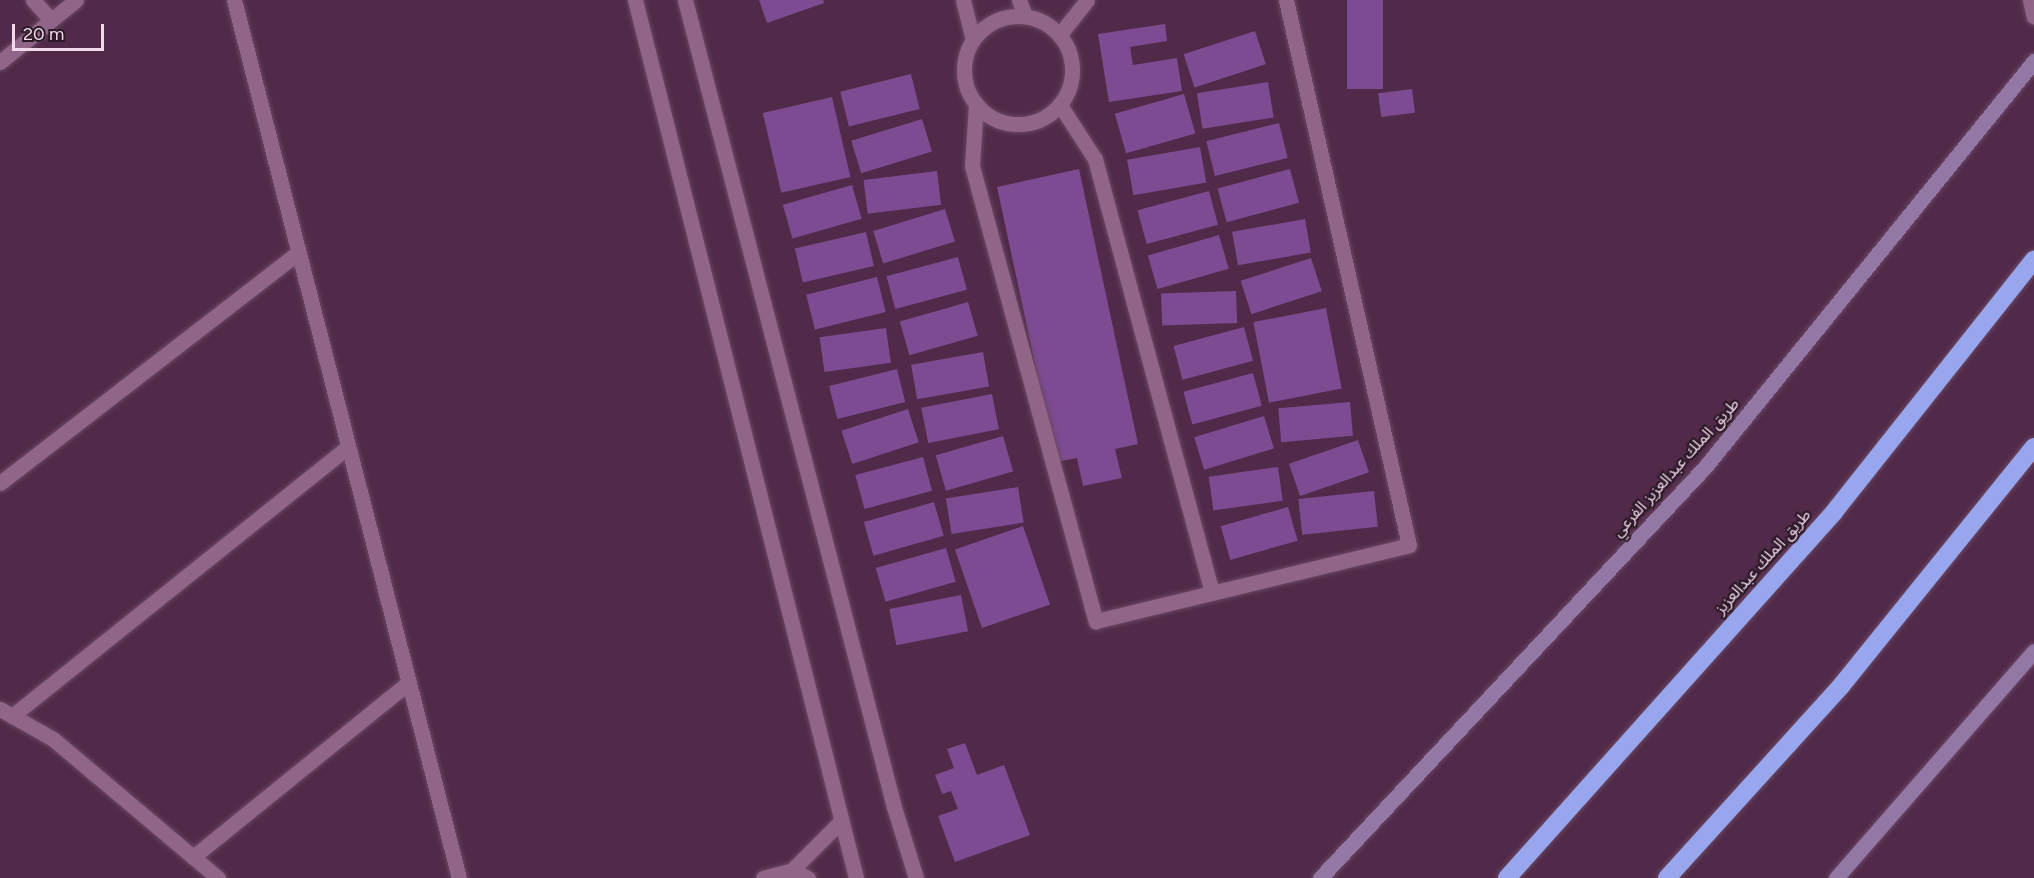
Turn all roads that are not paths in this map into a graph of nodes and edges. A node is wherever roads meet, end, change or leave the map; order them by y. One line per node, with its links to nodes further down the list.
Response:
1 (33, 0): 11 (street)
2 (76, 0): 11 (street)
3 (234, 0): 18 (street)
4 (635, 0): 27 (street)
5 (685, 0): 35 (street)
6 (963, 0): 13 (street)
7 (1019, 0): 10 (street)
8 (1087, 0): 12 (street)
9 (1286, 0): 23 (street)
10 (1025, 16): 12 (street); 13 (street)
11 (51, 21): 15 (street)
12 (1060, 34): 17 (street)
13 (972, 40): 16 (street)
14 (2034, 61): 36 (main road, طريق الملك عبدالعزيز الفرعي)
15 (0, 62)
16 (976, 104): 17 (street); 23 (street)
17 (1060, 105): 23 (street)
18 (298, 253): 20 (street); 22 (street)
19 (2034, 260): 37 (highway, طريق الملك عبدالعزيز)
20 (348, 447): 25 (street); 26 (street)
21 (2034, 447): 38 (highway)
22 (0, 483)
23 (1212, 593)
24 (2034, 651): 39 (main road)
25 (409, 682): 28 (street); 31 (street)
26 (6, 712): 28 (street)
27 (841, 821): 29 (street); 34 (street)
28 (193, 857): 30 (street)
29 (792, 870): 32 (street); 33 (street)
30 (218, 878)
31 (459, 878)
32 (763, 878)
33 (808, 878)
34 (856, 878)
35 (916, 878)
36 (1320, 878)
37 (1507, 878)
38 (1667, 878)
39 (1836, 878)

